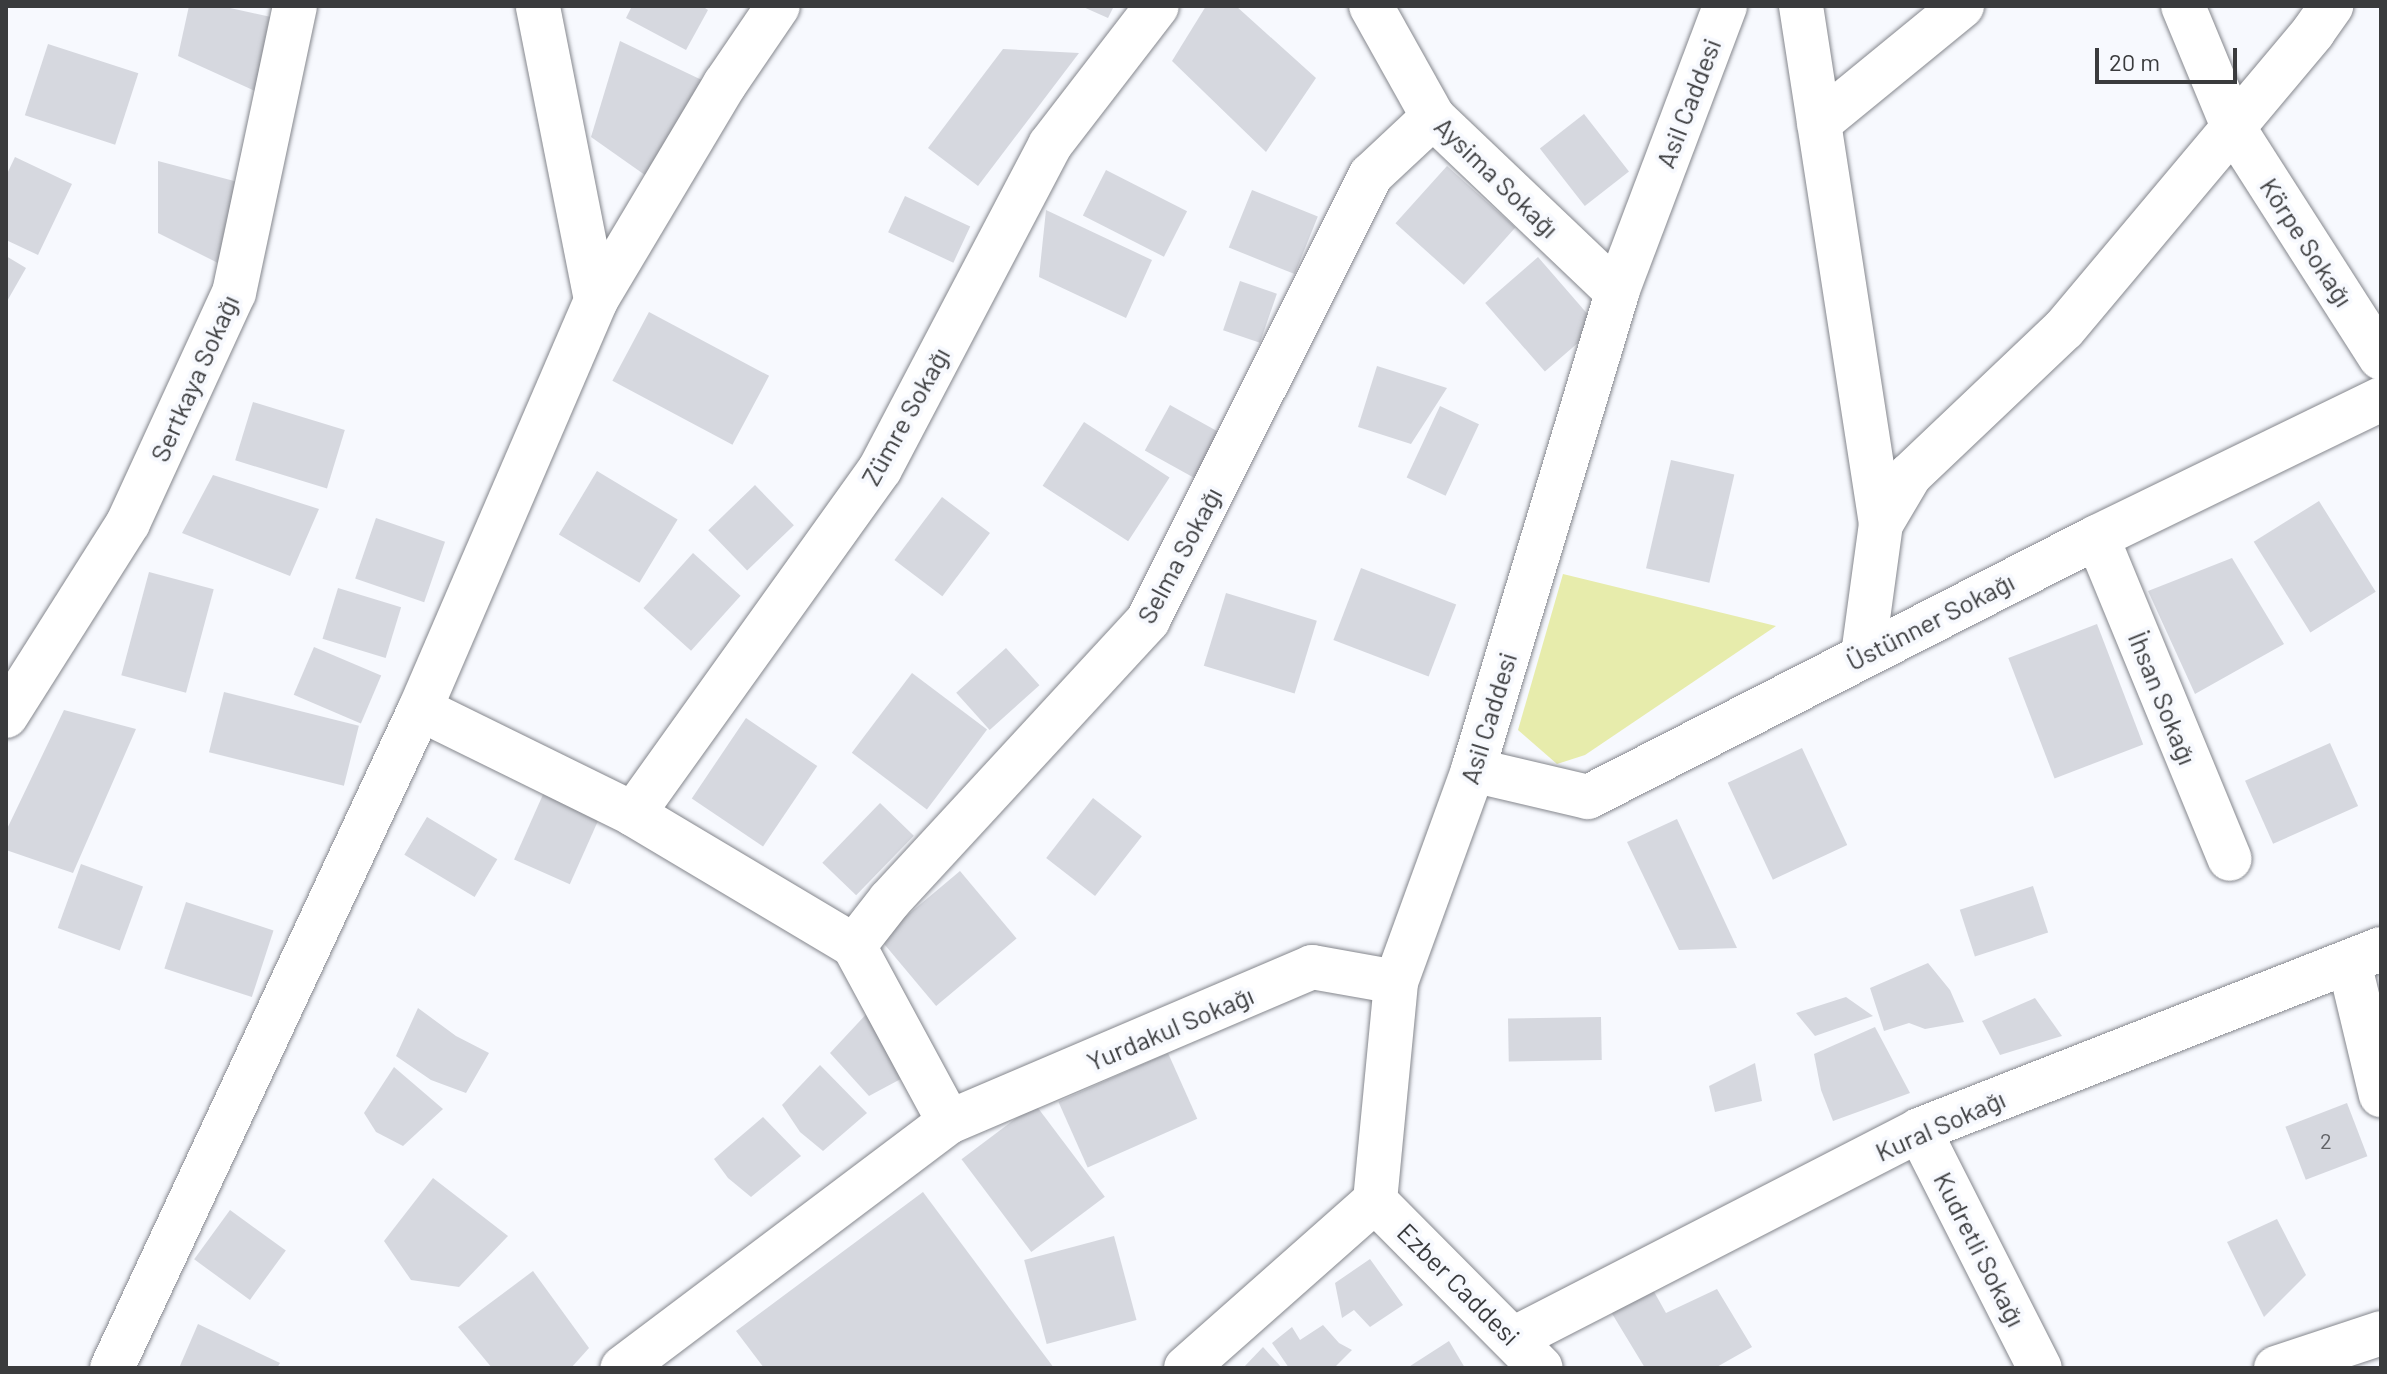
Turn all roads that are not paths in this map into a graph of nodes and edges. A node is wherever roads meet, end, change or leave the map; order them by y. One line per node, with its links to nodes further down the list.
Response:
1 (295, 6): 22 (street, Sertkaya Sokağı)
2 (538, 6): 15 (street)
3 (778, 6): 15 (street)
4 (1157, 6): 24 (street, Zümre Sokağı)
5 (1371, 6): 11 (street, Aysima Sokağı)
6 (1725, 6): 14 (street, Asil Caddesi)
7 (1801, 6): 12 (street)
8 (1962, 6): 12 (street)
9 (2183, 6): 13 (street, Körpe Sokağı)
10 (2331, 6): 13 (street)
11 (1433, 117): 14 (street, Aysima Sokağı); 26 (street, Selma Sokağı)
12 (1819, 123): 18 (street)
13 (2233, 127): 16 (street, Körpe Sokağı); 18 (street)
14 (1617, 292): 23 (street, Asil Caddesi)
15 (596, 300): 21 (street)
16 (2381, 358)
17 (2381, 399): 19 (street, Üstünner Sokağı)
18 (1881, 524): 20 (street)
19 (2097, 537): 20 (street, Üstünner Sokağı); 25 (street, İhsan Sokağı)
20 (1863, 655): 23 (street, Üstünner Sokağı)
21 (420, 709): 24 (street); 35 (street)
22 (6, 716)
23 (1473, 770): 28 (street, Asil Caddesi)
24 (633, 814): 26 (street)
25 (2230, 859)
26 (854, 946): 30 (street)
27 (2365, 956): 29 (street); 31 (street, Kural Sokağı)
28 (1396, 982): 30 (street, Yurdakul Sokağı); 32 (street, Asil Caddesi)
29 (2381, 1095)
30 (949, 1122): 36 (street, Yurdakul Sokağı)
31 (1919, 1130): 34 (street, Kural Sokağı); 38 (street, Kudretli Sokağı)
32 (1375, 1201): 34 (street, Ezber Caddesi); 37 (street)
33 (2381, 1333): 39 (street)
34 (1528, 1353)
35 (112, 1368)
36 (622, 1368)
37 (1186, 1368)
38 (2040, 1368)
39 (2276, 1368)

